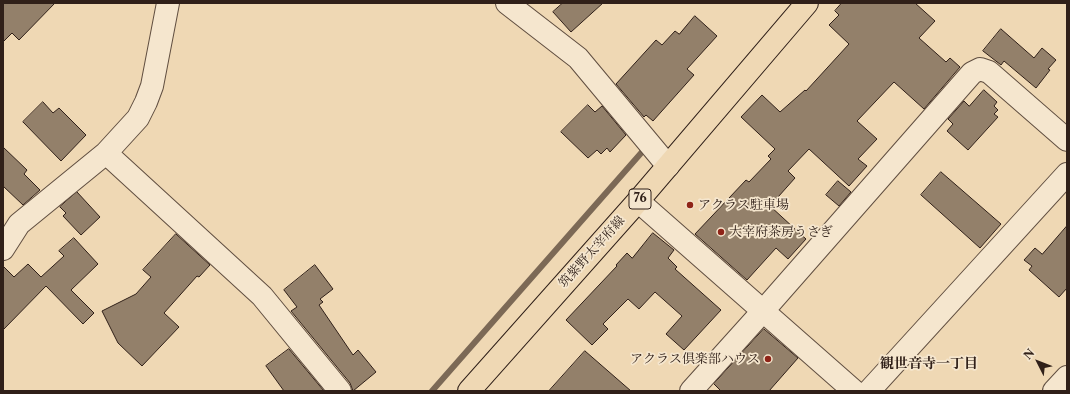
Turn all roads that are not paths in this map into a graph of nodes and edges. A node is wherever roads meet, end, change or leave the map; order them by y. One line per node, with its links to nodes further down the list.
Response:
1 (168, 3): 5 (street)
2 (507, 3): 6 (street)
3 (807, 3): 6 (main road, 筑紫野太宰府線 / 76)
4 (1067, 140): 10 (street)
5 (106, 153): 9 (street); 12 (street)
6 (668, 166): 8 (main road, 筑紫野太宰府線 / 76)
7 (1067, 174): 16 (street)
8 (638, 201): 10 (street); 13 (main road, 筑紫野太宰府線 / 76)
9 (3, 249)
10 (763, 311): 14 (street); 15 (street)
11 (1067, 377): 17 (street)
12 (340, 391)
13 (469, 391)
14 (691, 391)
15 (854, 391)
16 (869, 391)
17 (1054, 391)

